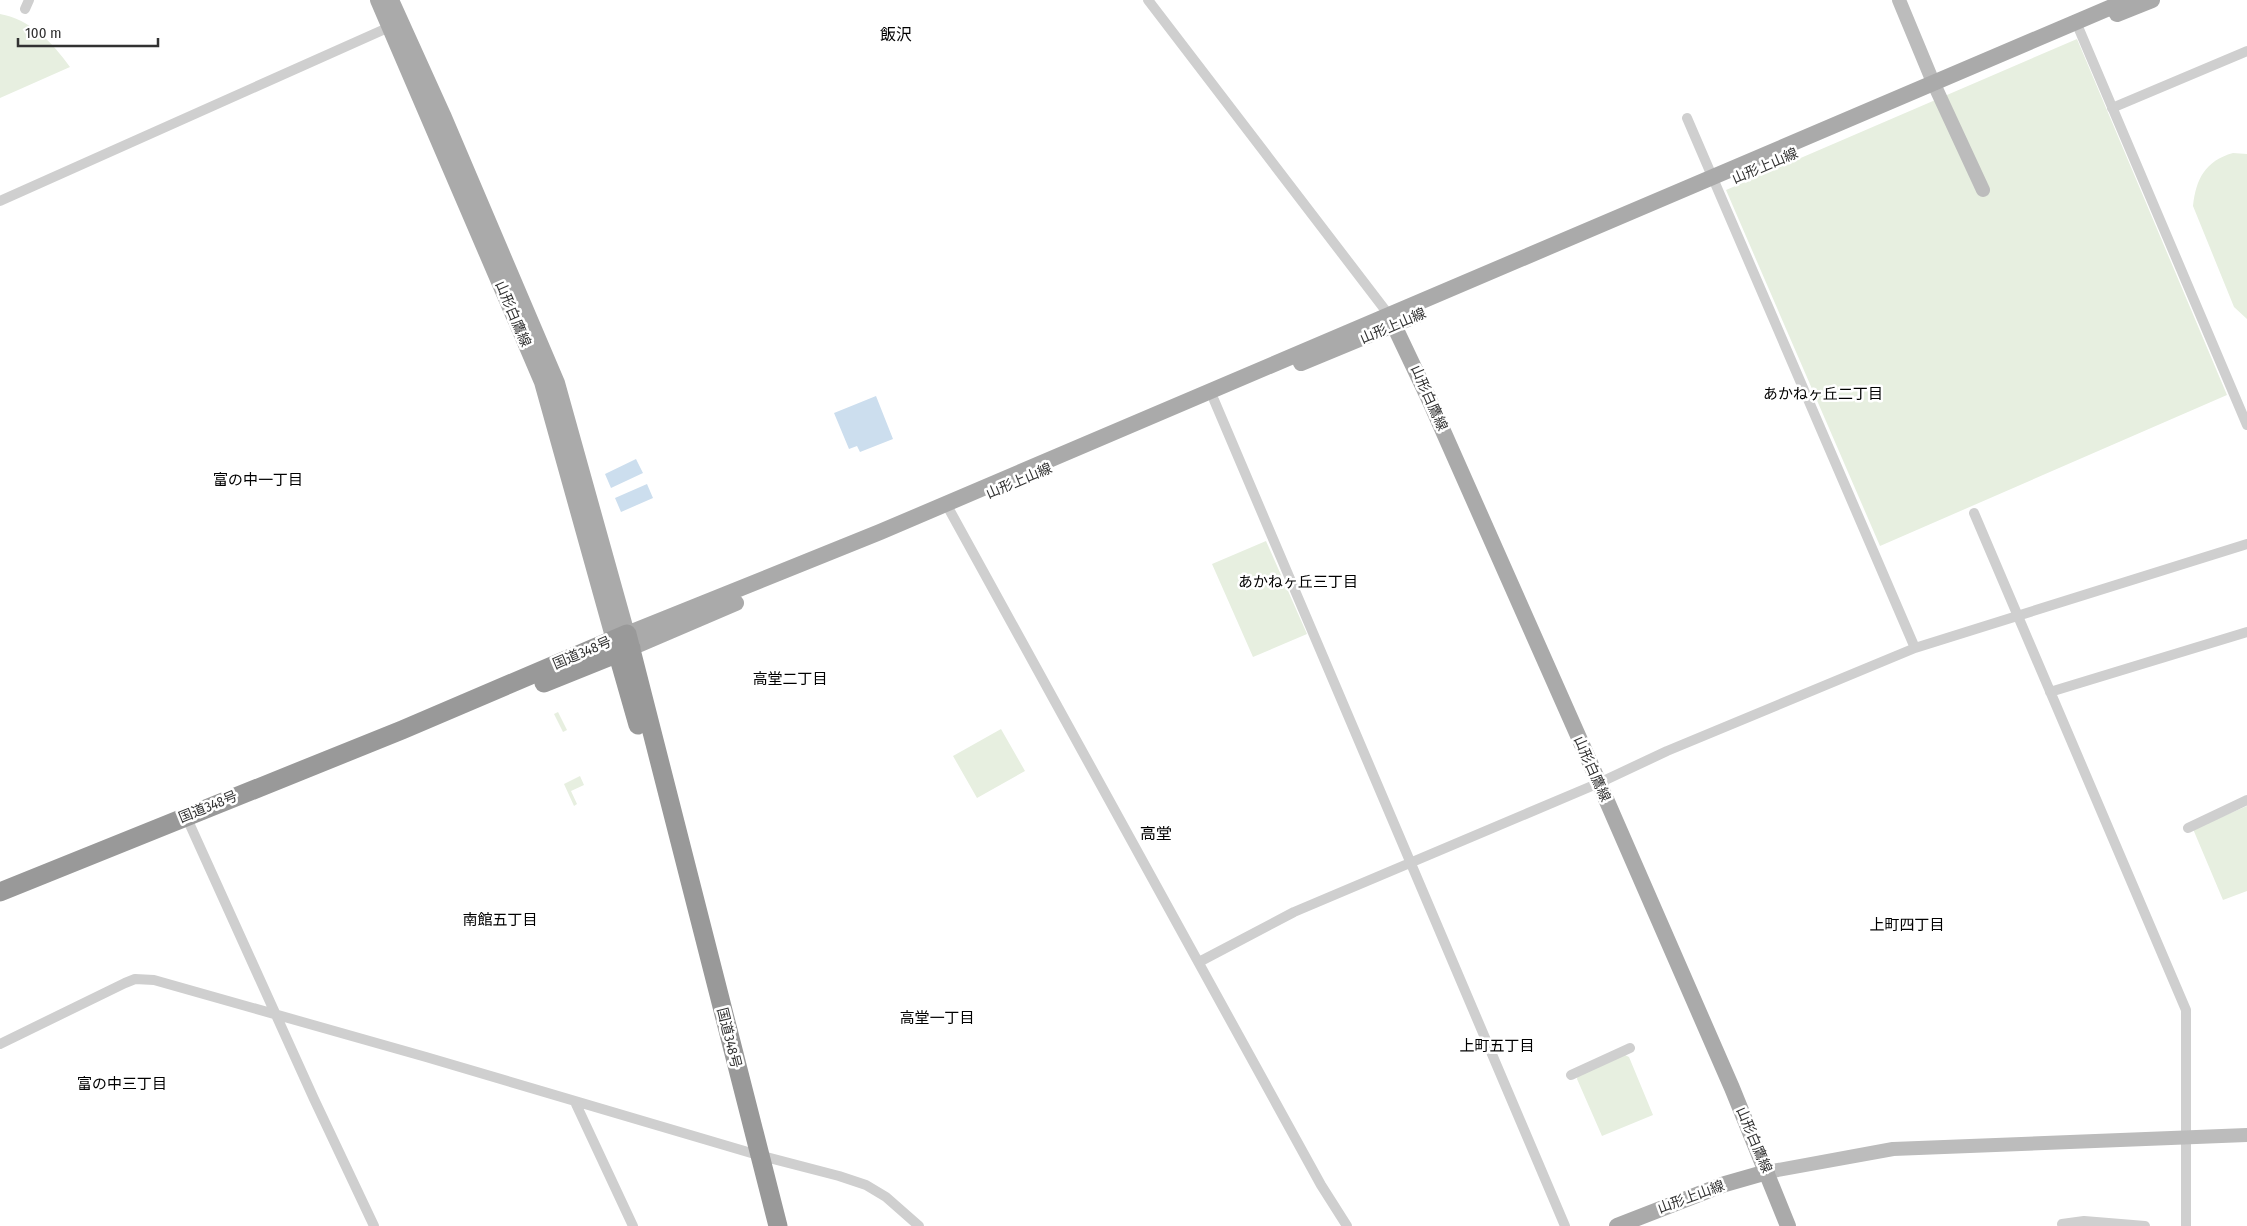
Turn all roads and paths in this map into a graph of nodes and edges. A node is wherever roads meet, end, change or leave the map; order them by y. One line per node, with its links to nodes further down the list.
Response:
1 (378, 0): 7 (main road, 山形白鷹線)
2 (391, 0): 7 (main road, 山形白鷹線)
3 (1148, 0): 16 (street)
4 (1899, 0): 10 (street)
5 (2128, 0): 8 (main road, 山形上山線)
6 (2152, 0): 8 (main road, 山形上山線)
7 (396, 25): 15 (street); 24 (main road, 山形白鷹線)
8 (2078, 26): 10 (main road, 山形上山線); 11 (street)
9 (2247, 51): 11 (street)
10 (1935, 87): 13 (main road, 山形上山線); 14 (street)
11 (2112, 108): 18 (street)
12 (1687, 118): 13 (street)
13 (1715, 182): 16 (main road, 山形上山線); 25 (street)
14 (1983, 190)
15 (0, 200)
16 (1392, 320): 17 (main road, 山形上山線); 24 (main road, 山形上山線); 27 (main road, 山形白鷹線)
17 (1214, 400): 19 (main road, 山形上山線); 31 (street)
18 (2247, 425)
19 (950, 510): 24 (main road, 山形上山線); 34 (street)
20 (1974, 513): 22 (street)
21 (2247, 544): 22 (street)
22 (2018, 616): 25 (street); 26 (street)
23 (2247, 632): 26 (street)
24 (622, 644): 29 (highway, 国道348号); 32 (highway, 国道348号); 42 (highway, 国道348号)
25 (1915, 648): 27 (street)
26 (2050, 692): 41 (street)
27 (1599, 783): 31 (street); 43 (main road, 山形白鷹線)
28 (2247, 800): 30 (street)
29 (190, 825): 33 (highway, 国道348号); 35 (street)
30 (2188, 828)
31 (1411, 863): 34 (street); 51 (street)
32 (0, 892)
33 (0, 901)
34 (1199, 962): 50 (street)
35 (276, 1015): 36 (street); 39 (street); 45 (street)
36 (0, 1044)
37 (1630, 1048): 38 (street)
38 (1571, 1075)
39 (575, 1102): 42 (street); 46 (street)
40 (2247, 1135): 41 (street)
41 (2185, 1138): 43 (street); 55 (street)
42 (754, 1154): 47 (highway, 国道348号); 48 (highway, 国道348号); 49 (street)
43 (1767, 1172): 52 (main road, 山形上山線); 53 (main road, 山形白鷹線)
44 (2062, 1224): 54 (street)
45 (374, 1226)
46 (633, 1226)
47 (769, 1226)
48 (778, 1226)
49 (918, 1226)
50 (1347, 1226)
51 (1565, 1226)
52 (1617, 1226)
53 (1788, 1226)
54 (2145, 1226)
55 (2186, 1226)

